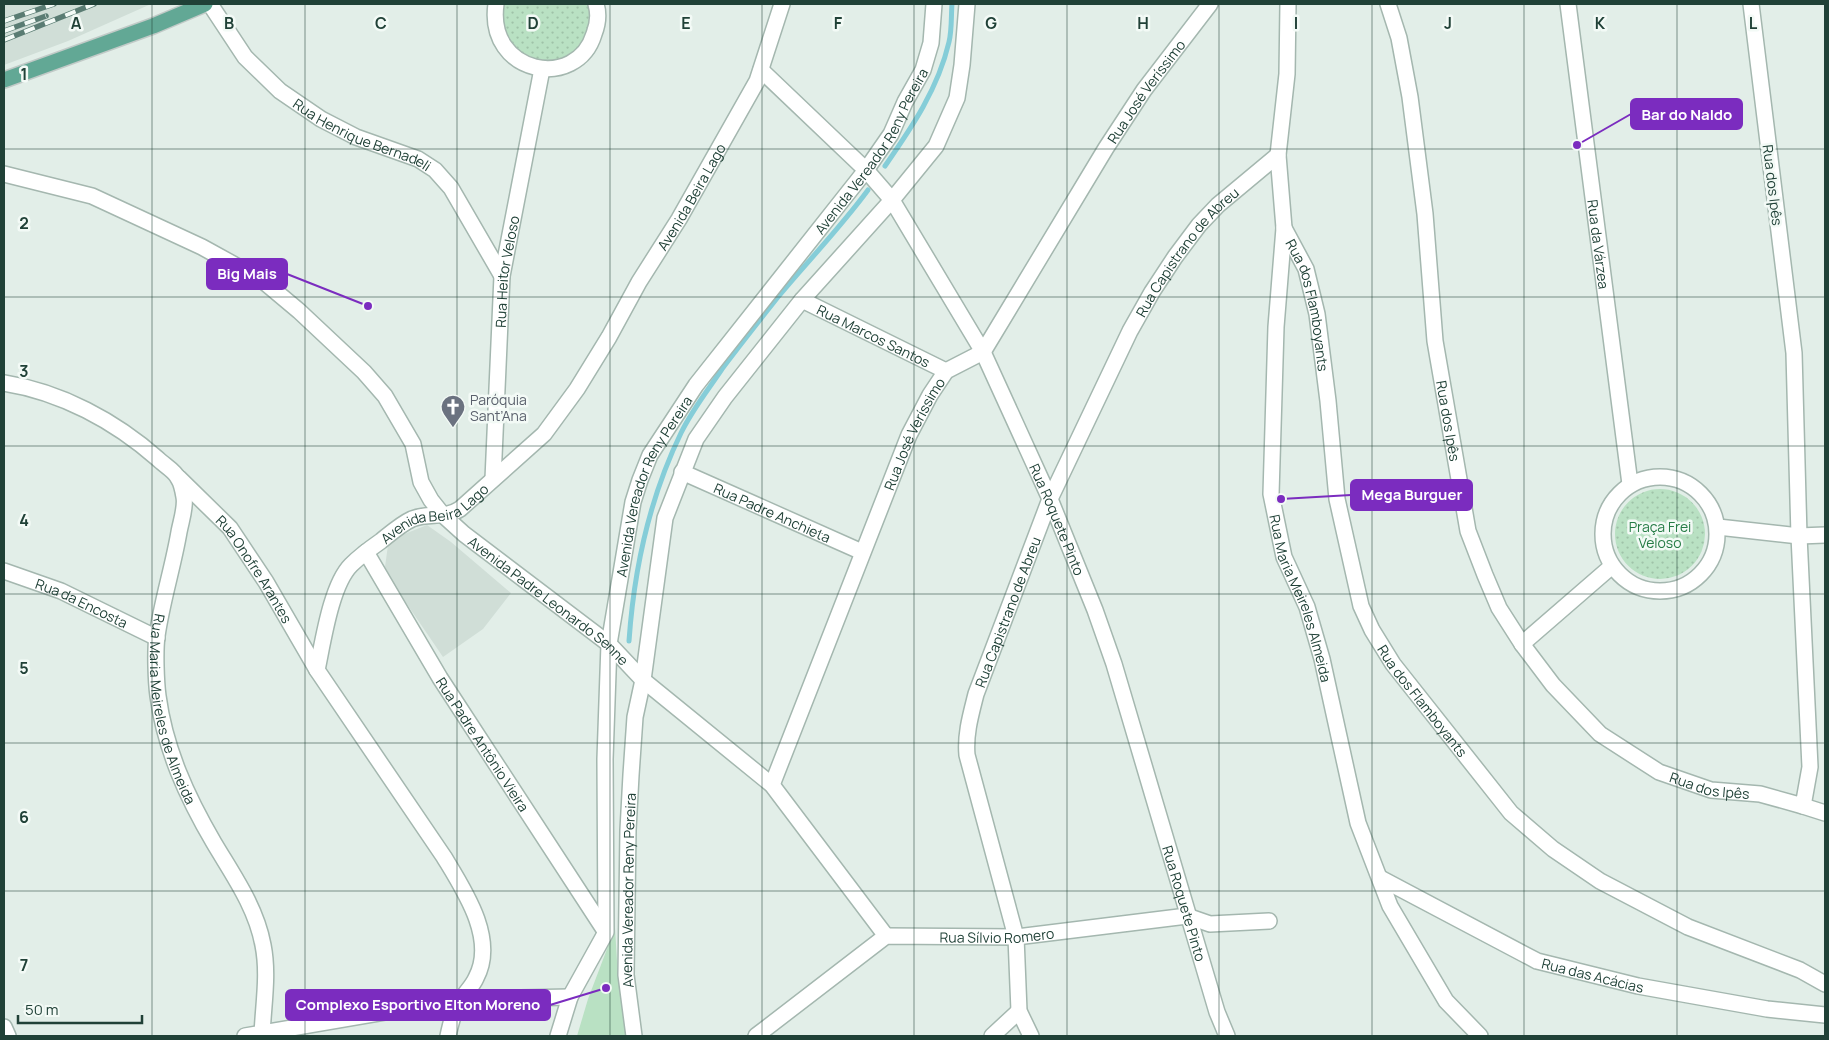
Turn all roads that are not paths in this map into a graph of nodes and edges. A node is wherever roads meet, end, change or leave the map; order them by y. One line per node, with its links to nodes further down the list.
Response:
1 (205, 4): 15 (main road)
2 (210, 4): 21 (street, Rua Henrique Bernadeli)
3 (496, 4): 13 (street)
4 (596, 4): 13 (street)
5 (782, 4): 14 (street, Avenida Beira Lago)
6 (934, 4): 17 (street, Avenida Vereador Reny Pereira)
7 (967, 4): 19 (street, Avenida Vereador Reny Pereira)
8 (1210, 4): 23 (street, Rua José Veríssimo)
9 (1288, 4): 16 (street, Rua Maria Meireles Almeida)
10 (1388, 4): 41 (street, Rua dos Ipês)
11 (1568, 4): 29 (street, Rua da Várzea)
12 (1750, 4): 34 (street, Rua dos Ipês)
13 (542, 69): 21 (street, Rua Heitor Veloso)
14 (761, 70): 17 (street, Rua Roquete Pinto); 28 (street, Avenida Beira Lago)
15 (4, 80)
16 (1278, 155): 20 (street, Rua Maria Meireles Almeida); 30 (street, Rua Capistrano de Abreu)
17 (866, 170): 19 (street, Rua Roquete Pinto); 40 (street, Avenida Vereador Reny Pereira)
18 (4, 174): 31 (street, Avenida Padre Leonardo Senne)
19 (892, 200): 22 (street, Avenida Vereador Reny Pereira); 23 (street, Rua Roquete Pinto)
20 (1284, 228): 47 (street, Rua Maria Meireles Almeida); 53 (street, Rua dos Flamboyants)
21 (502, 276): 28 (street, Rua Heitor Veloso)
22 (802, 300): 24 (street, Rua Marcos Santos); 26 (street, Avenida Vereador Reny Pereira)
23 (983, 352): 24 (street, Rua José Veríssimo); 30 (street, Rua Roquete Pinto)
24 (946, 371): 36 (street, Rua José Veríssimo)
25 (4, 383): 27 (street)
26 (682, 472): 36 (street, Rua Padre Anchieta); 43 (street, Avenida Vereador Reny Pereira)
27 (178, 477): 39 (street, Rua Maria Meireles de Almeida); 42 (street, Rua Onofre Arantes)
28 (493, 479): 31 (street, Avenida Beira Lago)
29 (1630, 484): 32 (street); 37 (street)
30 (1050, 499): 48 (street, Rua Roquete Pinto); 52 (street, Rua Capistrano de Abreu)
31 (443, 515): 35 (street, Avenida Beira Lago); 40 (street, Avenida Padre Leonardo Senne)
32 (1718, 527): 34 (street); 37 (street)
33 (1825, 535): 34 (street)
34 (1799, 536): 45 (street, Rua dos Ipês)
35 (366, 552): 42 (street, Avenida Beira Lago); 50 (street, Rua Padre Antônio Vieira)
36 (862, 552): 44 (street, Rua José Veríssimo)
37 (1612, 566): 41 (street)
38 (4, 571): 39 (street, Rua da Encosta)
39 (157, 638): 59 (street, Rua Maria Meireles de Almeida)
40 (609, 644): 43 (street, Avenida Padre Leonardo Senne); 50 (street, Avenida Vereador Reny Pereira)
41 (1522, 644): 45 (street, Rua dos Ipês)
42 (317, 670): 55 (street)
43 (643, 680): 44 (street, Avenida Padre Leonardo Senne); 64 (street, Avenida Vereador Reny Pereira)
44 (772, 785): 51 (street, Avenida Padre Leonardo Senne)
45 (1803, 806): 46 (street)
46 (1825, 813)
47 (1380, 878): 57 (street, Rua das Acácias); 69 (street, Rua Maria Meireles Almeida)
48 (1187, 916): 49 (street, Rua Sílvio Romero); 52 (street, Rua Sílvio Romero); 68 (street, Rua Roquete Pinto)
49 (1269, 921)
50 (606, 932): 54 (street, Avenida Vereador Reny Pereira)
51 (886, 936): 52 (street, Rua Sílvio Romero); 65 (street)
52 (1016, 937): 56 (street, Rua Capistrano de Abreu)
53 (1825, 984)
54 (570, 997): 55 (street); 63 (street, Avenida Vereador Reny Pereira)
55 (461, 999): 59 (street); 62 (street)
56 (1019, 1010): 66 (street); 67 (street)
57 (1825, 1015)
58 (4, 1026): 60 (street)
59 (262, 1035): 61 (street)
60 (8, 1036)
61 (246, 1036)
62 (448, 1036)
63 (558, 1036)
64 (634, 1036)
65 (756, 1036)
66 (992, 1036)
67 (1031, 1036)
68 (1227, 1036)
69 (1480, 1036)

